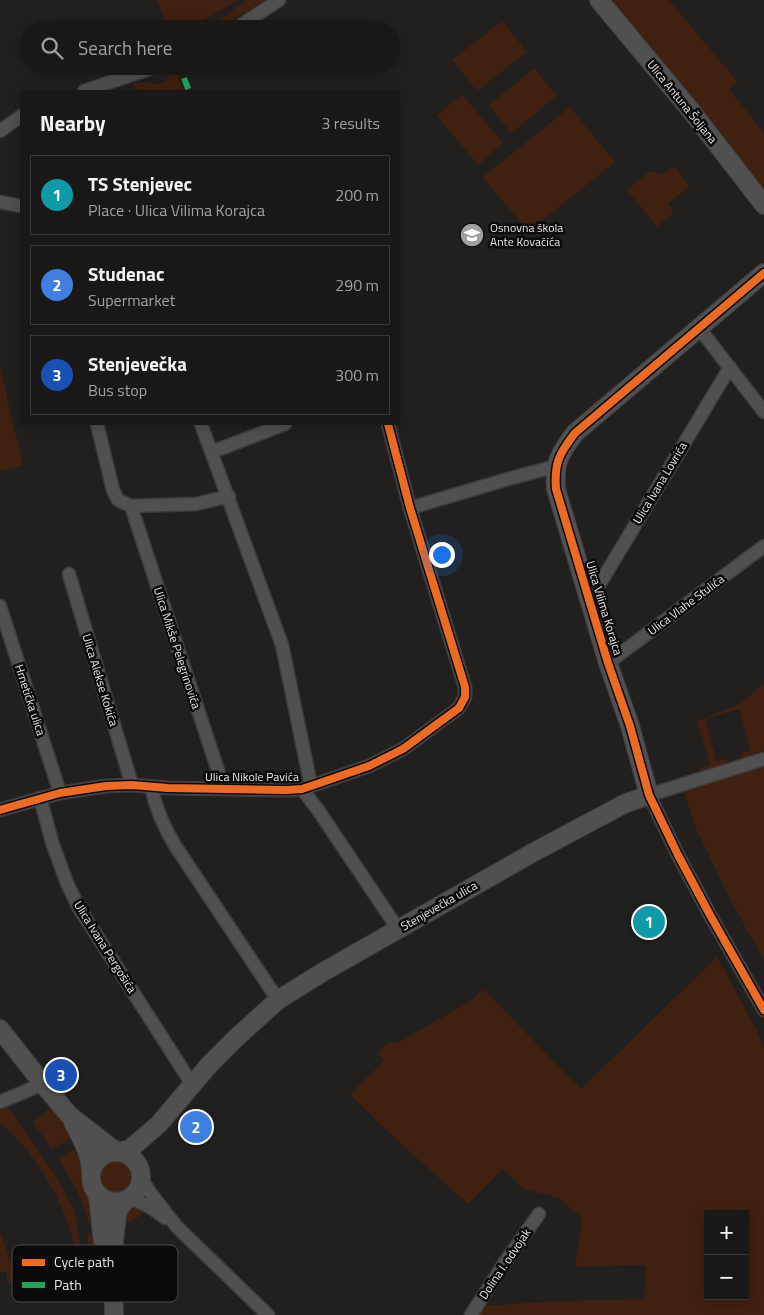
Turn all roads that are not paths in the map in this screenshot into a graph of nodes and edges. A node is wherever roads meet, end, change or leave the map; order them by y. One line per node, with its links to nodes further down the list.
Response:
1 (279, 0): 3 (street)
2 (599, 0): 9 (street, Ulica Antuna Šoljana)
3 (249, 20)
4 (131, 75): 5 (street)
5 (87, 90)
6 (20, 117): 7 (street)
7 (0, 131)
8 (0, 202): 10 (street)
9 (764, 205)
10 (20, 206)
11 (764, 273): 12 (street, Ulica Vilima Korajca)
12 (699, 328): 13 (street); 20 (street, Ulica Vilima Korajca)
13 (730, 367): 14 (street); 26 (street, Ulica Ivana Lovrića)
14 (764, 412)
15 (97, 425): 22 (street)
16 (202, 425): 19 (street, Ulica Nikole Pavića)
17 (282, 425): 19 (street)
18 (388, 425): 23 (street, Ulica Nikole Pavića)
19 (212, 452): 21 (street, Ulica Nikole Pavića)
20 (556, 466): 23 (street); 26 (street, Ulica Vilima Korajca)
21 (228, 496): 22 (street); 32 (street, Ulica Nikole Pavića)
22 (131, 506): 33 (street, Ulica Mikše Pelegrinovića)
23 (410, 508): 32 (street, Ulica Nikole Pavića)
24 (764, 546): 28 (street, Ulica Vlahe Stulića)
25 (69, 574): 30 (street, Ulica Alekse Kokića)
26 (588, 597): 28 (street, Ulica Vilima Korajca)
27 (0, 606): 34 (street, Hrnetićka ulica)
28 (608, 663): 35 (street, Ulica Vilima Korajca)
29 (764, 759): 35 (street, Stenjevečka ulica)
30 (132, 785): 31 (street, Ulica Nikole Pavića); 34 (street, Ulica Nikole Pavića)
31 (151, 787): 33 (street, Ulica Nikole Pavića); 39 (street)
32 (307, 788): 33 (street, Ulica Nikole Pavića); 38 (street)
33 (224, 789)
34 (60, 793): 36 (street, Ulica Nikole Pavića)
35 (649, 795): 38 (street, Stenjevečka ulica); 40 (street, Ulica Vilima Korajca)
36 (40, 798): 37 (street, Ulica Nikole Pavića); 43 (street, Ulica Ivana Pergošića)
37 (0, 810)
38 (398, 929): 39 (street, Stenjevečka ulica)
39 (278, 1000): 43 (street, Stenjevečka ulica)
40 (764, 1010)
41 (0, 1029): 42 (street)
42 (43, 1084): 44 (street); 45 (street)
43 (192, 1084): 46 (street, Stenjevečka ulica)
44 (0, 1102)
45 (70, 1115): 47 (street); 48 (street)
46 (159, 1124): 47 (street, Stenjevečka ulica); 49 (street, Stenjevečka ulica)
47 (119, 1152): 48 (street); 49 (street)
48 (92, 1170): 50 (street)
49 (141, 1173): 51 (street); 53 (street)
50 (97, 1194): 51 (street); 54 (street)
51 (126, 1200): 53 (street); 55 (street)
52 (539, 1214): 59 (street, Dolina I. odvojak)
53 (177, 1227): 58 (street)
54 (103, 1245)
55 (113, 1245)
56 (114, 1302): 57 (street)
57 (114, 1315)
58 (268, 1315)
59 (471, 1315)

